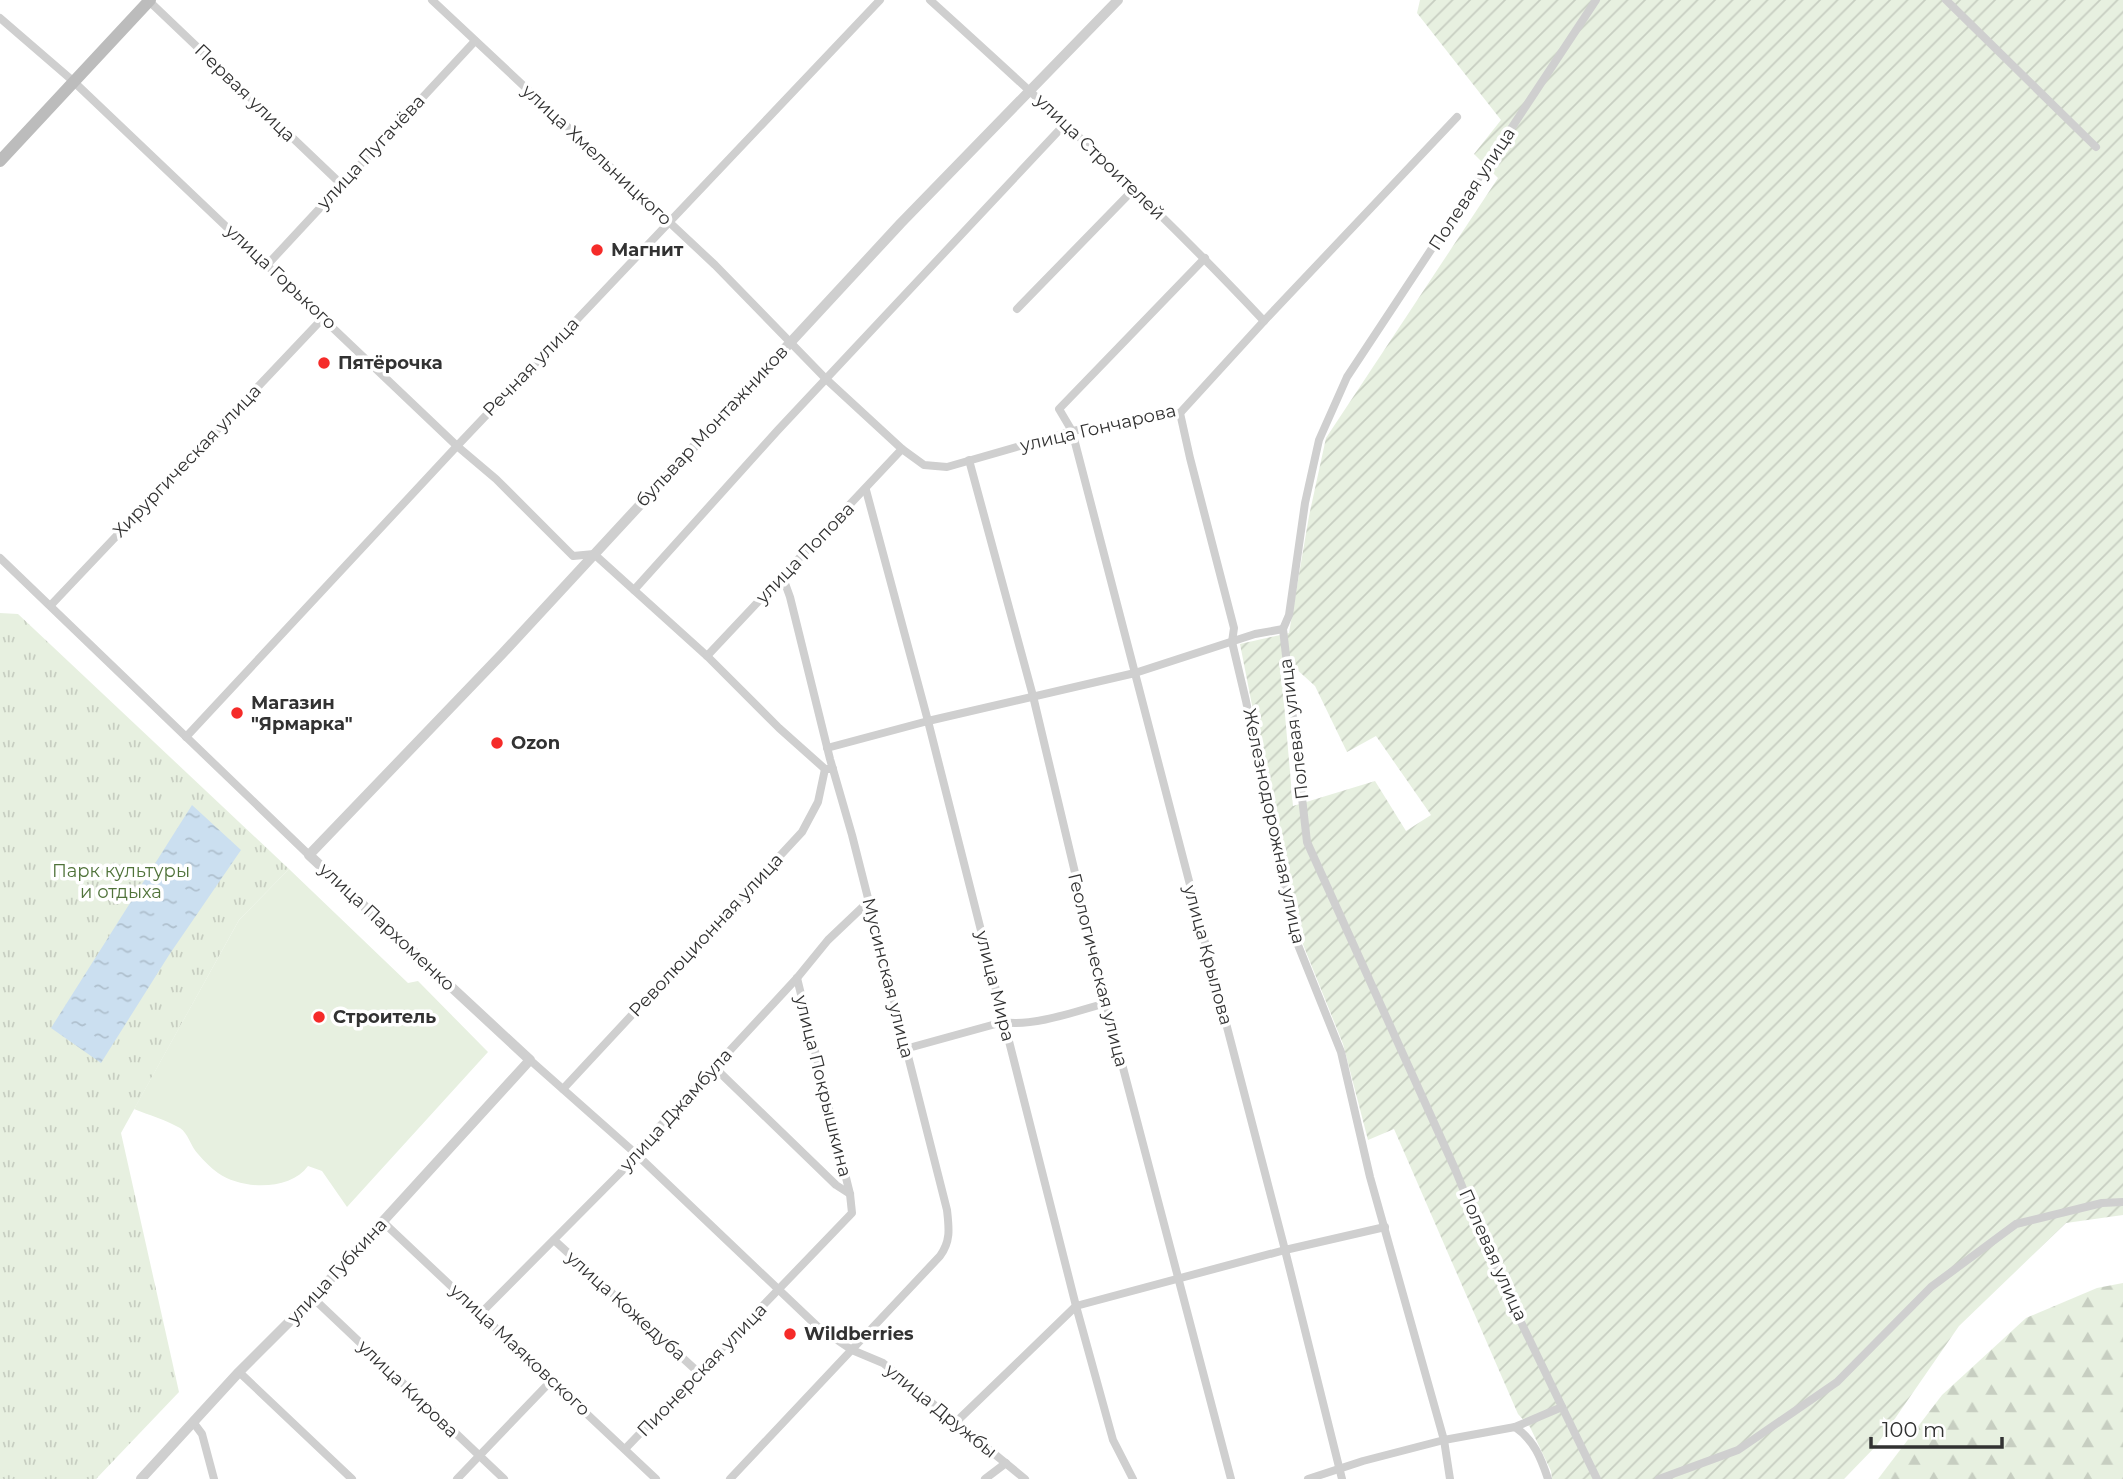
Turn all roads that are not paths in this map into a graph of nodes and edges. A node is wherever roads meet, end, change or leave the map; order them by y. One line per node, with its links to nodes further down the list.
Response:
1 (150, 0): 10 (main road); 16 (street, Первая улица)
2 (432, 0): 9 (street, улица Хмельницкого)
3 (880, 0): 18 (street, Речная улица)
4 (930, 0): 11 (street, улица Строителей)
5 (1118, 0): 11 (street, бульвар Монтажников)
6 (1596, 0): 37 (street, Полевая улица)
7 (1946, 0): 14 (street)
8 (0, 18): 10 (street, улица Горького)
9 (475, 41): 16 (street, улица Пугачёва); 18 (street, улица Хмельницкого)
10 (73, 81): 15 (main road); 20 (street, улица Горького)
11 (1030, 90): 13 (street, улица Строителей); 24 (street, бульвар Монтажников)
12 (1457, 117): 23 (street, улица Гончарова)
13 (1064, 125): 17 (street, улица Строителей); 25 (street)
14 (2096, 147)
15 (0, 161)
16 (341, 184): 20 (street, улица Пугачёва)
17 (1134, 189): 19 (street, улица Строителей); 21 (street)
18 (669, 222): 24 (street, улица Хмельницкого); 28 (street, Речная улица)
19 (1205, 258): 23 (street, улица Строителей); 27 (street, улица Крылова)
20 (268, 264): 22 (street, улица Горького)
21 (1017, 309)
22 (324, 317): 28 (street, улица Горького); 36 (street, Хирургическая улица)
23 (1264, 321): 26 (street, улица Гончарова)
24 (789, 342): 25 (street, улица Гончарова); 32 (street, бульвар Монтажников)
25 (827, 379): 29 (street, улица Гончарова); 35 (street)
26 (1180, 413): 27 (street, улица Гончарова); 38 (street, Железнодорожная улица)
27 (1072, 431): 30 (street, улица Гончарова); 40 (street, улица Крылова)
28 (457, 446): 32 (street, улица Горького); 43 (street, Речная улица)
29 (902, 449): 30 (street, улица Гончарова); 31 (street, улица Попова)
30 (969, 460): 41 (street, Геологическая улица)
31 (866, 490): 34 (street, улица Попова); 42 (street, улица Мира)
32 (594, 554): 35 (street); 46 (street, бульвар Монтажников)
33 (0, 558): 36 (street, улица Пархоменко)
34 (782, 575): 39 (street, улица Попова); 44 (street, Мусинская улица)
35 (634, 590): 39 (street)
36 (51, 605): 43 (street, улица Пархоменко)
37 (1283, 629): 38 (street); 71 (street, Полевая улица)
38 (1232, 642): 40 (street); 59 (street, Железнодорожная улица)
39 (707, 656): 45 (street)
40 (1135, 673): 41 (street); 61 (street, улица Крылова)
41 (1033, 696): 42 (street); 49 (street, Геологическая улица)
42 (928, 722): 44 (street); 50 (street, улица Мира)
43 (186, 737): 46 (street, улица Пархоменко)
44 (827, 748): 45 (street, Мусинская улица)
45 (829, 769): 47 (street, Мусинская улица); 54 (street, Революционная улица)
46 (309, 855): 52 (street, улица Пархоменко)
47 (868, 902): 48 (street, улица Джамбула); 51 (street, Мусинская улица)
48 (797, 978): 53 (street, улица Джамбула); 56 (street, улица Покрышкина)
49 (1106, 1003): 50 (street); 62 (street, Геологическая улица)
50 (1003, 1021): 51 (street); 65 (street, улица Мира)
51 (905, 1049): 67 (street, Мусинская улица)
52 (530, 1060): 54 (street, улица Пархоменко); 58 (street, улица Губкина)
53 (714, 1068): 55 (street, улица Джамбула); 56 (street, улица Покрышкина)
54 (564, 1089): 55 (street, улица Пархоменко)
55 (635, 1153): 60 (street, улица Джамбула); 63 (street, улица Пархоменко)
56 (850, 1194): 63 (street, улица Покрышкина)
57 (2123, 1202): 96 (street)
58 (383, 1222): 64 (street, улица Губкина); 66 (street, улица Маяковского)
59 (1385, 1227): 61 (street); 75 (street, Железнодорожная улица)
60 (554, 1240): 66 (street, улица Джамбула); 69 (street, улица Кожедуба)
61 (1285, 1250): 62 (street); 79 (street, улица Крылова)
62 (1177, 1278): 65 (street); 90 (street, Геологическая улица)
63 (779, 1290): 67 (street, улица Дружбы); 69 (street, Пионерская улица)
64 (313, 1298): 68 (street, улица Губкина); 77 (street, улица Кирова)
65 (1076, 1306): 73 (street); 89 (street, улица Мира)
66 (481, 1313): 70 (street, улица Маяковского)
67 (852, 1350): 73 (street, улица Дружбы); 86 (street, Мусинская улица)
68 (239, 1372): 72 (street, улица Губкина); 82 (street)
69 (698, 1372): 76 (street, Пионерская улица)
70 (551, 1381): 76 (street, улица Маяковского); 77 (street)
71 (1562, 1407): 74 (street); 95 (street, Полевая улица)
72 (193, 1422): 80 (street, улица Губкина); 81 (street)
73 (956, 1422): 78 (street, улица Дружбы)
74 (1515, 1427): 75 (street); 94 (street)
75 (1444, 1440): 79 (street); 93 (street, Железнодорожная улица)
76 (625, 1449): 85 (street, улица Маяковского)
77 (480, 1456): 83 (street); 84 (street, улица Кирова)
78 (1006, 1463): 87 (street); 88 (street, улица Дружбы)
79 (1340, 1469): 91 (street); 92 (street, улица Крылова)
80 (141, 1479)
81 (214, 1479)
82 (352, 1479)
83 (457, 1479)
84 (504, 1479)
85 (656, 1479)
86 (730, 1479)
87 (985, 1479)
88 (1025, 1479)
89 (1133, 1479)
90 (1231, 1479)
91 (1308, 1479)
92 (1342, 1479)
93 (1450, 1479)
94 (1548, 1479)
95 (1597, 1479)
96 (1659, 1479)

